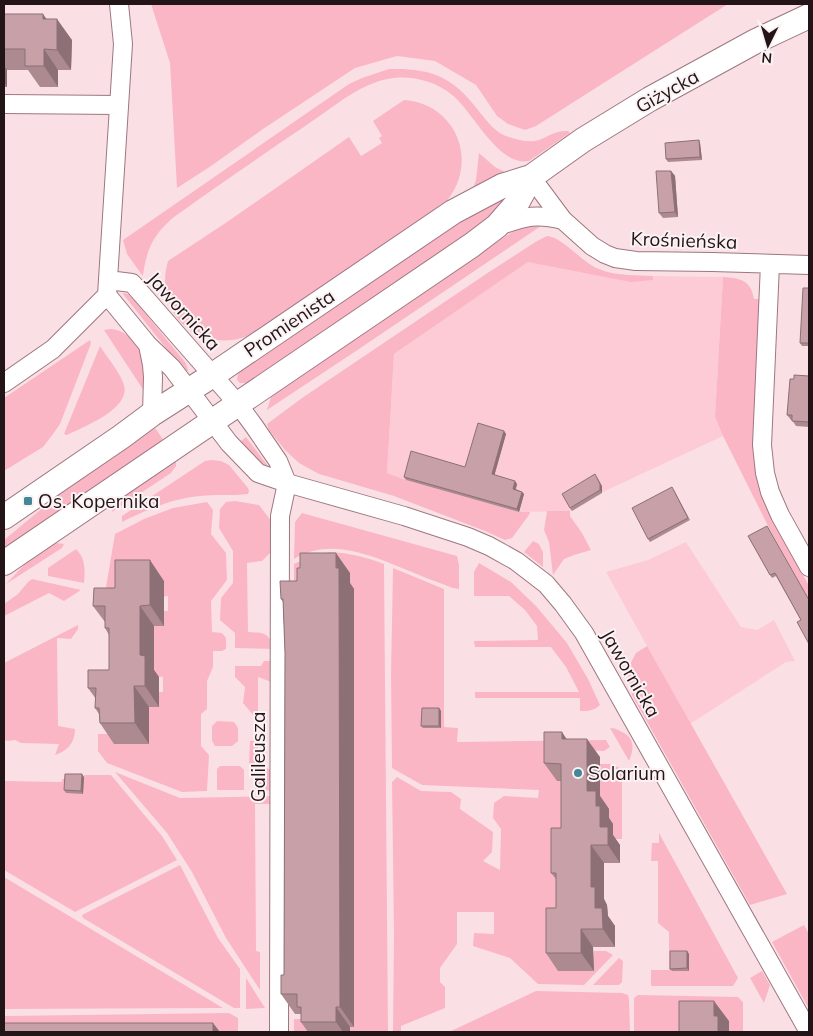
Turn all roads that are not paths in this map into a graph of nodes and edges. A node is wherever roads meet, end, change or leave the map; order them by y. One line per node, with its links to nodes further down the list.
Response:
1 (119, 4): 4 (street)
2 (809, 16): 5 (street, Giżycka)
3 (4, 104): 4 (street)
4 (119, 105): 10 (street)
5 (531, 177): 6 (street, Krośnieńska); 7 (street, Promienista); 12 (street, Promienista)
6 (563, 220): 7 (street, Promienista); 8 (street, Krośnieńska)
7 (497, 226): 15 (street, Promienista)
8 (770, 264): 9 (street, Krośnieńska); 21 (street)
9 (809, 265)
10 (107, 288): 11 (street, Jawornicka); 12 (street, Jawornicka); 13 (street)
11 (148, 345): 14 (street, Jawornicka); 16 (street)
12 (213, 375): 14 (street, Promienista); 15 (street, Jawornicka)
13 (4, 383)
14 (189, 391): 16 (street, Promienista); 17 (street, Jawornicka)
15 (237, 403): 17 (street, Promienista); 18 (street, Jawornicka)
16 (152, 414): 19 (street, Promienista)
17 (213, 421): 18 (street, Jawornicka); 20 (street, Promienista)
18 (287, 483): 22 (street, Galileusza); 23 (street, Jawornicka)
19 (4, 517)
20 (4, 563)
21 (809, 567)
22 (278, 1032)
23 (809, 1032)

